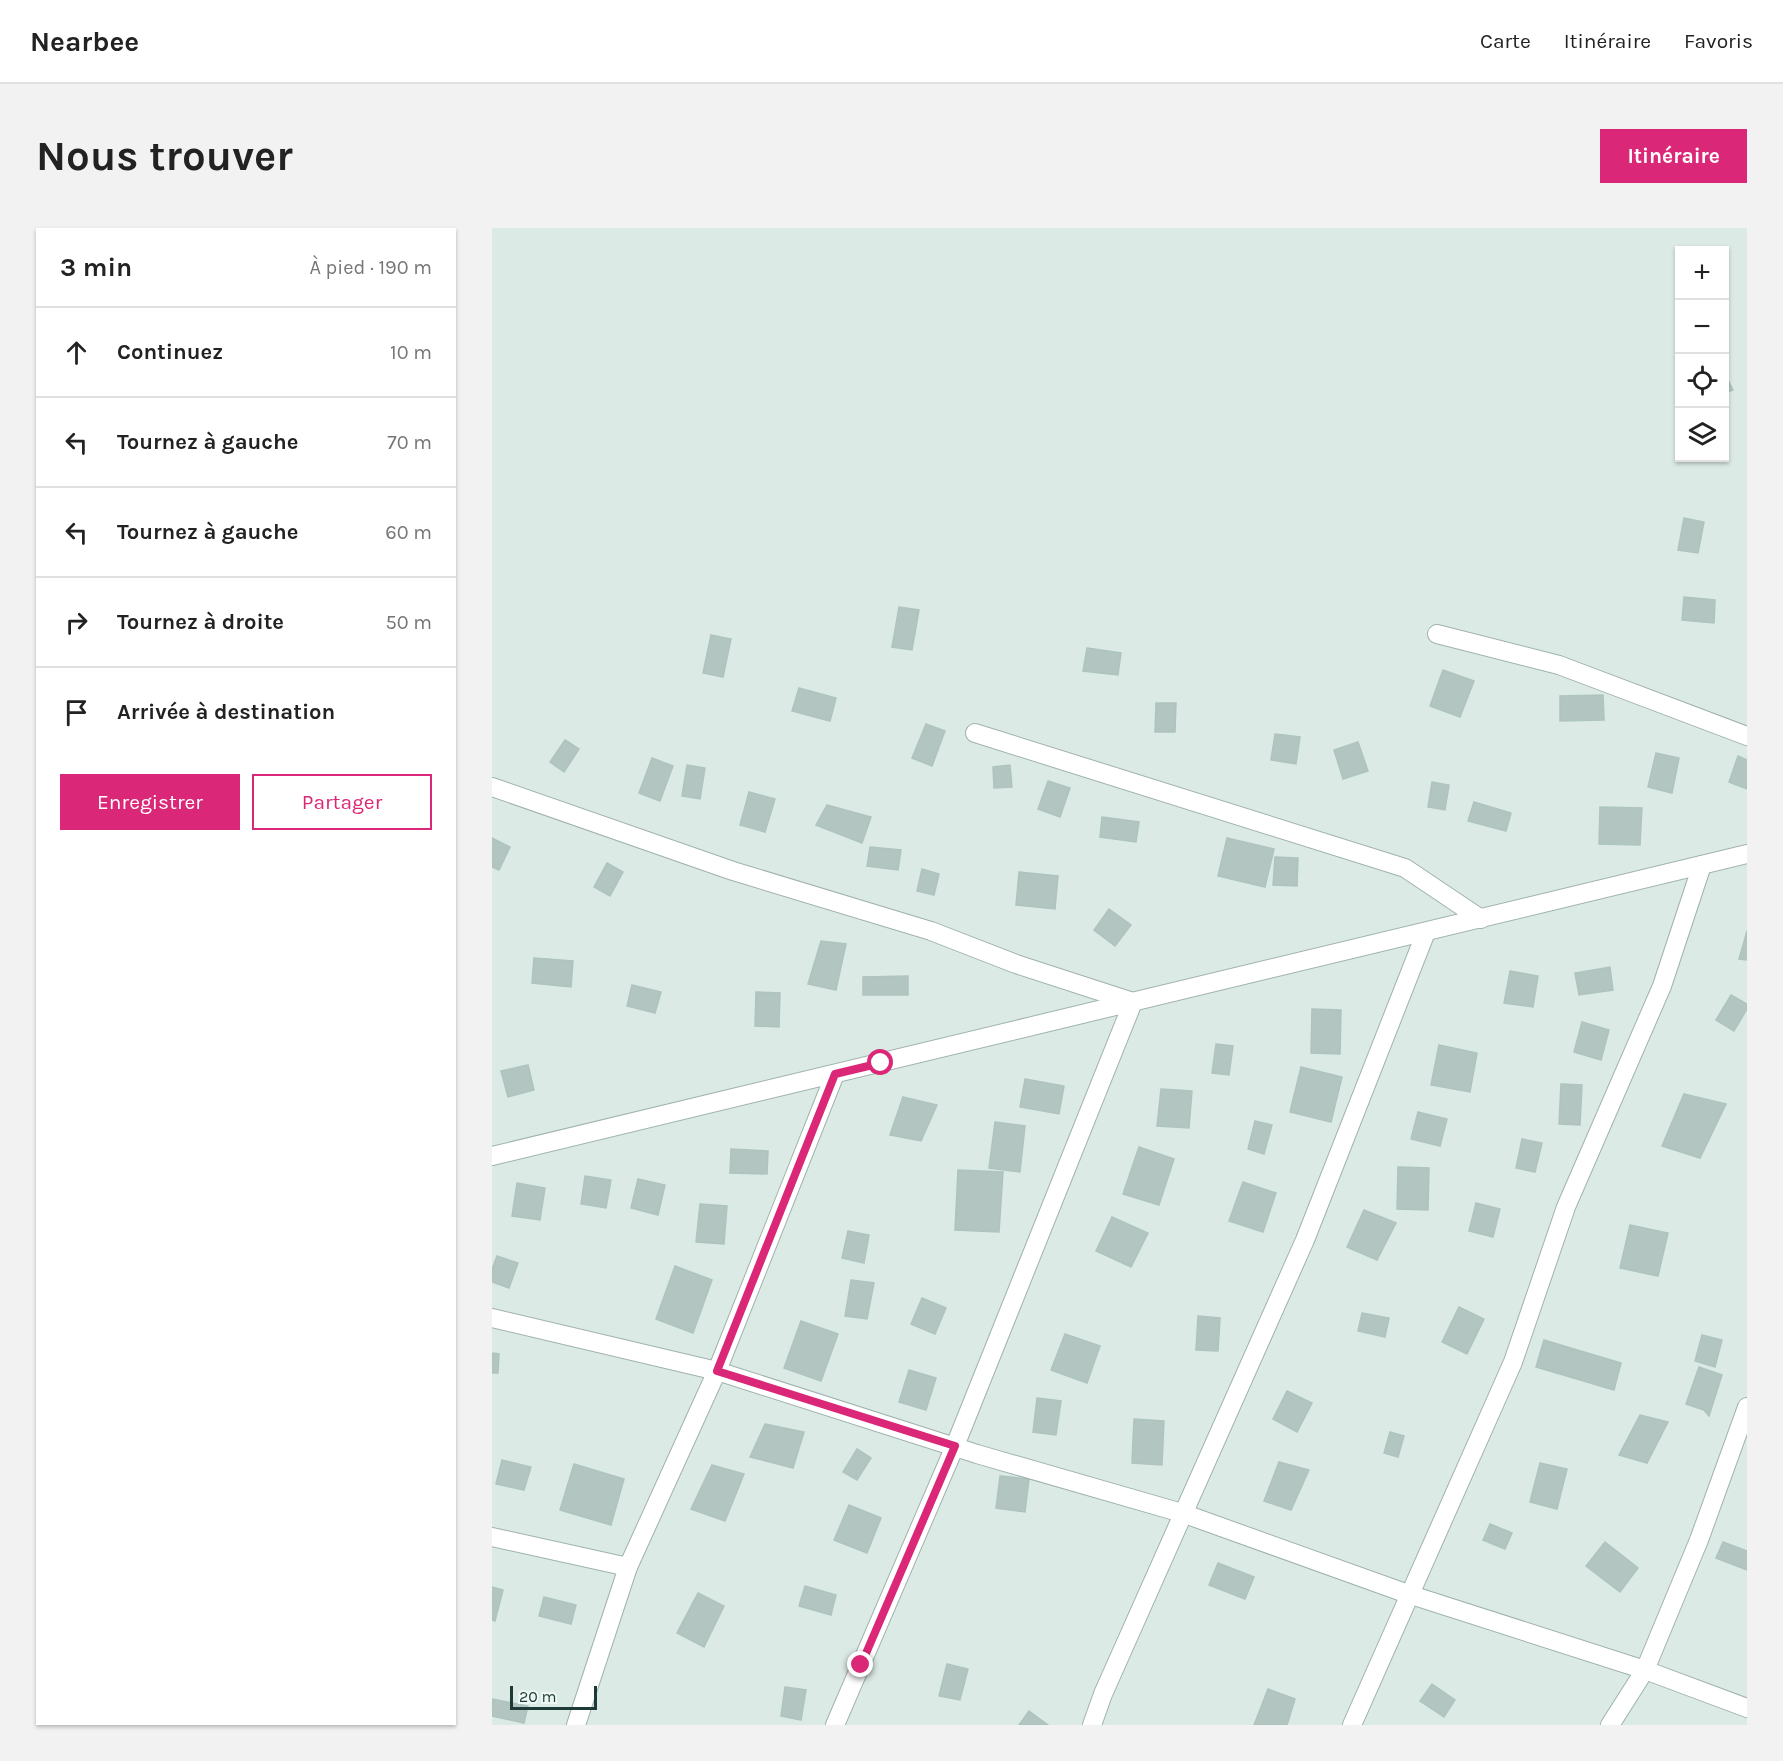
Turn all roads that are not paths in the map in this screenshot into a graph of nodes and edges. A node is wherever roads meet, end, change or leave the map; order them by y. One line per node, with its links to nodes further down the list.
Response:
1 (1437, 634): 3 (street)
2 (975, 733): 7 (street)
3 (1747, 736)
4 (492, 787): 9 (street)
5 (1747, 854): 6 (street)
6 (1702, 865): 7 (street); 19 (street)
7 (1481, 919): 8 (street)
8 (1426, 932): 9 (street); 16 (street)
9 (1133, 1002): 10 (street); 15 (street)
10 (835, 1074): 11 (street); 13 (street)
11 (492, 1156)
12 (492, 1318): 13 (street)
13 (717, 1371): 15 (street); 18 (street)
14 (1747, 1407): 20 (street)
15 (955, 1446): 16 (street); 23 (street)
16 (1182, 1513): 19 (street); 24 (street)
17 (492, 1537): 18 (street)
18 (628, 1567): 22 (street)
19 (1408, 1594): 20 (street); 25 (street)
20 (1645, 1670): 21 (street); 26 (street)
21 (1747, 1708)
22 (576, 1725)
23 (836, 1725)
24 (1092, 1725)
25 (1352, 1725)
26 (1610, 1725)

